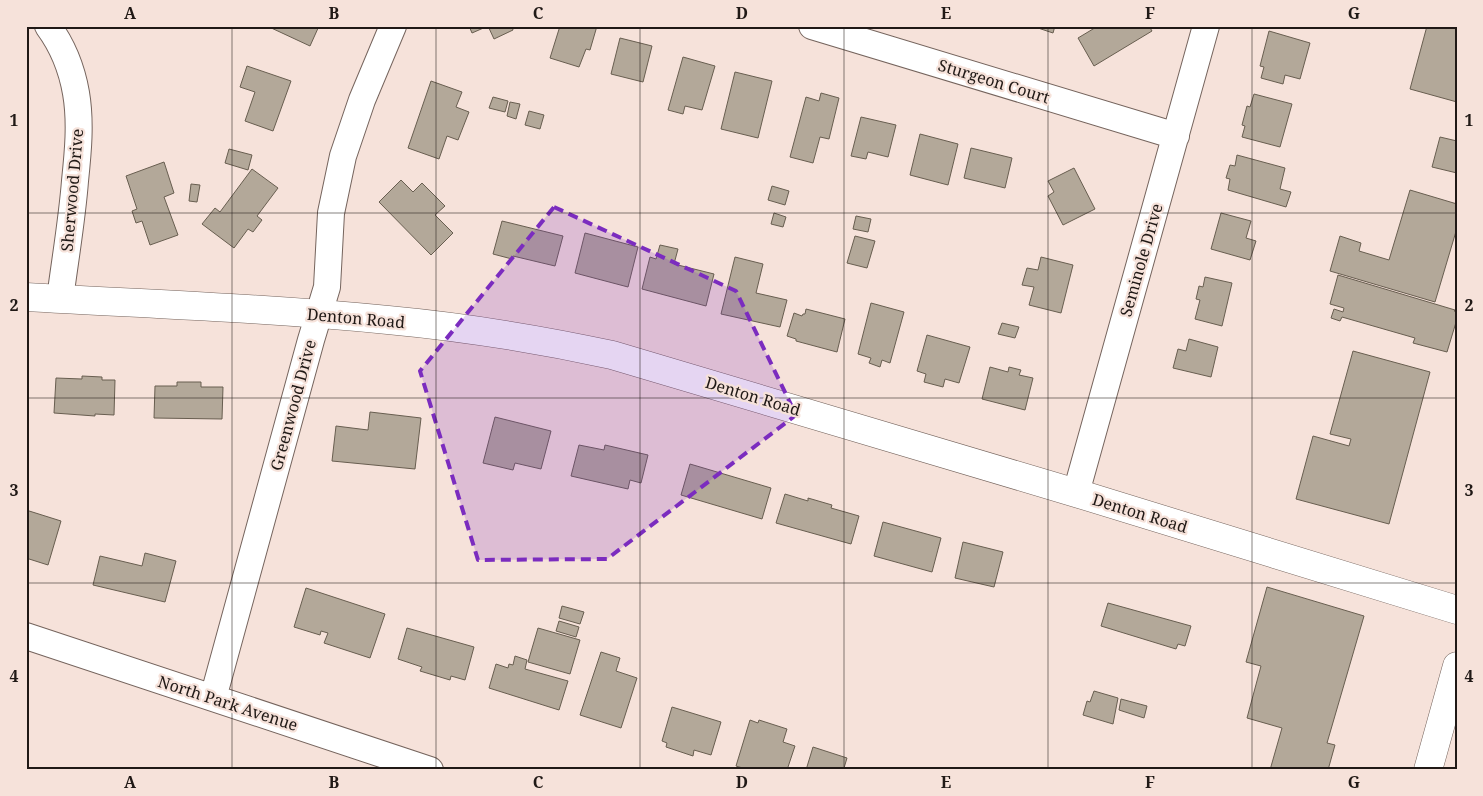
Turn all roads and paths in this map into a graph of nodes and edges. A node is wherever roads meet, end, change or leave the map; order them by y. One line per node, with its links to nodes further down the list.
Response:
1 (48, 26): 7 (street, Sherwood Drive)
2 (393, 26): 8 (street, Greenwood Drive)
3 (812, 26): 5 (street, Sturgeon Court)
4 (1206, 26): 5 (street, Seminole Drive)
5 (1176, 136): 9 (street, Seminole Drive)
6 (26, 297): 7 (street, Denton Road)
7 (60, 299): 8 (street, Denton Road)
8 (319, 314): 9 (street, Denton Road); 13 (street, Greenwood Drive)
9 (1076, 493): 10 (street, Denton Road)
10 (1457, 610)
11 (26, 636): 13 (street, North Park Avenue)
12 (1457, 666): 15 (street)
13 (213, 698): 14 (street, North Park Avenue)
14 (430, 770)
15 (1428, 770)

